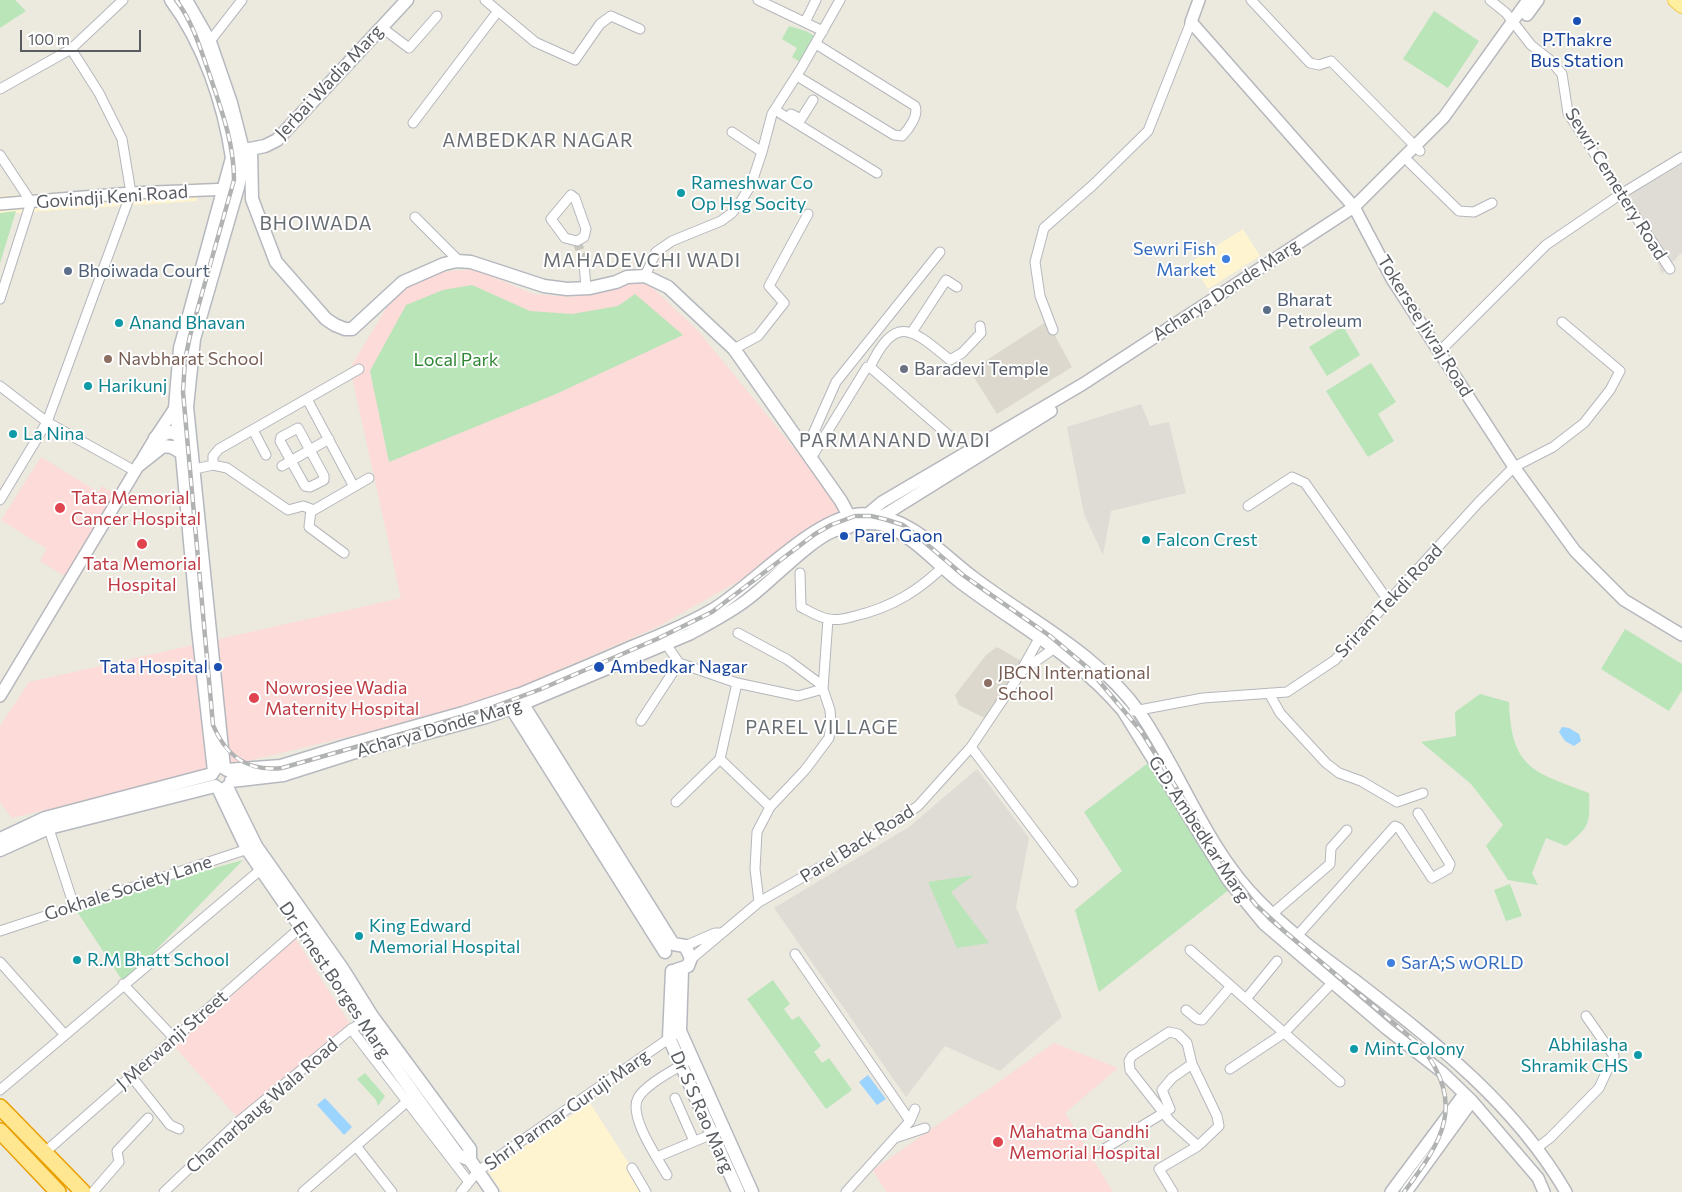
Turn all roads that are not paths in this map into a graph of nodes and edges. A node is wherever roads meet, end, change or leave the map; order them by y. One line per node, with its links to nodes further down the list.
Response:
1 (123, 0): 26 (street)
2 (176, 0): 24 (main road); 27 (main road)
3 (242, 0): 24 (street)
4 (407, 0): 21 (main road, Jerbai Wadia Marg)
5 (485, 0): 16 (street)
6 (758, 0): 18 (street)
7 (816, 0): 18 (street)
8 (840, 0): 23 (street)
9 (1199, 0): 19 (street)
10 (1250, 0): 37 (street)
11 (1490, 0): 20 (street, Sewri Cemetery Road)
12 (1528, 0): 20 (street, Acharya Donde Marg)
13 (1538, 0): 20 (street, Acharya Donde Marg)
14 (1676, 0): 15 (main road)
15 (1682, 6)
16 (498, 11): 22 (street); 35 (street)
17 (437, 16): 21 (street)
18 (805, 22): 23 (street)
19 (1191, 22): 51 (street, Tokersee Jivraj Road); 66 (street)
20 (1515, 24): 37 (street, Acharya Donde Marg); 47 (street, Sewri Cemetery Road)
21 (381, 27): 38 (main road, Jerbai Wadia Marg)
22 (640, 29)
23 (823, 30): 25 (street)
24 (210, 42): 27 (street); 38 (main road)
25 (816, 44): 28 (street); 28 (street)
26 (71, 49): 29 (street); 46 (street)
27 (201, 53): 38 (main road)
28 (797, 76): 31 (street)
29 (0, 89)
30 (792, 89): 31 (street)
31 (785, 98): 33 (street)
32 (813, 100): 34 (street)
33 (776, 110): 34 (street); 39 (street)
34 (796, 120): 43 (street)
35 (413, 123)
36 (732, 132): 39 (street)
37 (1418, 148): 42 (street, Acharya Donde Marg); 51 (street, Acharya Donde Marg)
38 (242, 151): 44 (main road); 45 (main road); 56 (main road)
39 (762, 152): 60 (street)
40 (0, 155): 48 (street)
41 (1682, 156): 47 (street)
42 (1409, 162): 49 (street); 51 (street, Acharya Donde Marg)
43 (878, 173)
44 (238, 186): 45 (street); 74 (main road)
45 (224, 190): 46 (street, Govindji Keni Road); 74 (main road)
46 (131, 193): 48 (street, Govindji Keni Road); 75 (street)
47 (1621, 194): 59 (street, Sewri Cemetery Road); 69 (street)
48 (31, 202): 50 (street, Govindji Keni Road); 63 (street)
49 (1492, 203)
50 (0, 204)
51 (1356, 210): 58 (street, Acharya Donde Marg); 69 (street, Tokersee Jivraj Road)
52 (808, 214): 68 (street)
53 (415, 217): 56 (street)
54 (578, 240): 54 (street)
55 (940, 252): 83 (street)
56 (459, 261): 62 (main road)
57 (584, 264): 62 (street)
58 (1269, 266): 95 (street, Acharya Donde Marg); 96 (street, Acharya Donde Marg)
59 (1670, 269)
60 (645, 276): 62 (main road); 68 (main road)
61 (957, 287): 67 (street)
62 (586, 288)
63 (0, 299)
64 (1562, 322): 88 (street, Sriram Tekdi Road)
65 (980, 326): 67 (street)
66 (1053, 330)
67 (912, 332): 70 (street)
68 (734, 349): 83 (main road)
69 (1440, 351): 88 (street, Tokersee Jivraj Road)
70 (870, 367): 80 (street); 83 (street)
71 (359, 369): 73 (street)
72 (0, 386): 75 (street)
73 (307, 399): 76 (street); 79 (street)
74 (181, 408): 77 (main road, Dr Ernest Borges Marg); 78 (street)
75 (47, 422): 89 (street); 92 (street)
76 (253, 430): 82 (street); 86 (street)
77 (185, 437): 78 (main road); 85 (main road, Dr Ernest Borges Marg)
78 (155, 438): 89 (street)
79 (328, 439): 81 (street); 91 (street)
80 (954, 440)
81 (311, 449): 84 (street); 84 (street); 84 (street)
82 (266, 455)
83 (807, 456): 97 (main road)
84 (291, 460): 87 (street)
85 (190, 461): 86 (street); 89 (main road); 102 (main road, Dr Ernest Borges Marg); 102 (main road, Dr Ernest Borges Marg)
86 (213, 465): 94 (street)
87 (282, 466)
88 (1514, 467): 103 (street, Sriram Tekdi Road); 107 (street, Tokersee Jivraj Road)
89 (137, 468): 116 (street)
90 (369, 478): 91 (street)
91 (354, 487): 94 (street)
92 (0, 500)
93 (1248, 506): 103 (street)
94 (311, 510): 98 (street)
95 (866, 513): 96 (street, Acharya Donde Marg); 97 (street, Acharya Donde Marg)
96 (877, 520): 97 (street, Acharya Donde Marg); 100 (street, Acharya Donde Marg)
97 (852, 523): 99 (street, Acharya Donde Marg)
98 (344, 553)
99 (781, 564): 108 (street, Acharya Donde Marg); 110 (street, Acharya Donde Marg)
100 (946, 564): 104 (street); 105 (street)
101 (800, 573): 104 (street)
102 (201, 600): 123 (main road, Dr Ernest Borges Marg)
103 (1390, 602): 115 (street, Sriram Tekdi Road)
104 (828, 620): 114 (street)
105 (1042, 632): 109 (street, G.D. Ambedkar Marg); 112 (street); 119 (street)
106 (738, 633): 114 (street)
107 (1682, 634)
108 (666, 644): 110 (street, Acharya Donde Marg); 111 (street)
109 (1056, 647): 112 (street, Parel Back Road); 118 (street, G.D. Ambedkar Marg)
110 (642, 648): 117 (street, Acharya Donde Marg)
111 (679, 663): 113 (street); 120 (street)
112 (1022, 671): 121 (street, Parel Back Road)
113 (737, 683): 114 (street); 122 (street)
114 (823, 688): 126 (street)
115 (1269, 693): 119 (street, Sriram Tekdi Road); 124 (street)
116 (0, 696)
117 (514, 701): 123 (main road, Acharya Donde Marg); 144 (main road)
118 (1123, 711): 119 (street, Sriram Tekdi Road); 134 (street, G.D. Ambedkar Marg)
119 (1139, 712): 134 (street)
120 (641, 721)
121 (972, 747): 135 (street); 136 (street, Parel Back Road)
122 (720, 759): 125 (street); 126 (street)
123 (221, 778): 128 (main road, Acharya Donde Marg); 131 (main road, Dr Ernest Borges Marg)
124 (1423, 793)
125 (676, 802)
126 (770, 807): 136 (street)
127 (1418, 813): 143 (street)
128 (47, 823): 130 (main road, Acharya Donde Marg); 132 (main road, Acharya Donde Marg); 138 (street)
129 (1347, 830): 139 (street)
130 (0, 839)
131 (252, 848): 133 (main road, Dr Ernest Borges Marg); 138 (street, Gokhale Society Lane)
132 (0, 850)
133 (264, 866): 137 (main road, Dr Ernest Borges Marg); 152 (street)
134 (1228, 870): 139 (street); 151 (street, G.D. Ambedkar Marg)
135 (1073, 882)
136 (759, 902): 142 (street, Parel Back Road)
137 (292, 905): 140 (main road, Dr Ernest Borges Marg); 150 (main road, Dr Ernest Borges Marg)
138 (74, 906): 141 (street, Gokhale Society Lane)
139 (1272, 914): 143 (street)
140 (300, 928): 150 (main road, Dr Ernest Borges Marg); 161 (street, J Merwanji Street)
141 (0, 931)
142 (720, 933): 144 (street, Parel Back Road); 149 (street, Parel Back Road)
143 (1297, 936): 185 (street)
144 (674, 947): 149 (main road); 149 (main road)
145 (1190, 950): 153 (street)
146 (795, 954): 176 (street)
147 (1277, 961): 154 (street)
148 (0, 962): 159 (street)
149 (681, 967): 160 (main road)
150 (338, 971): 157 (main road, Dr Ernest Borges Marg)
151 (1333, 982): 158 (street); 170 (street, G.D. Ambedkar Marg)
152 (123, 984): 159 (street); 161 (street)
153 (1231, 986): 154 (street); 155 (street)
154 (1246, 999): 158 (street)
155 (1186, 1010)
156 (1586, 1016): 185 (street)
157 (362, 1023): 169 (main road, Dr Ernest Borges Marg); 197 (street, Chamarbaug Wala Road)
158 (1284, 1033): 165 (street); 167 (street)
159 (65, 1034): 168 (street)
160 (675, 1035): 162 (main road); 164 (main road, Dr S S Rao Marg); 190 (street, Shri Parmar Guruji Marg)
161 (174, 1038): 166 (street, J Merwanji Street)
162 (692, 1058): 164 (street); 179 (main road)
163 (1192, 1064): 174 (street); 174 (street); 184 (street)
164 (681, 1065): 179 (main road, Dr S S Rao Marg); 188 (street)
165 (1230, 1069)
166 (131, 1076): 178 (street); 187 (street, J Merwanji Street)
167 (1340, 1082)
168 (0, 1090)
169 (415, 1096): 183 (street); 190 (main road, Dr Ernest Borges Marg); 192 (street)
170 (1468, 1097): 193 (street); 207 (street); 208 (street, G.D. Ambedkar Marg)
171 (675, 1098): 182 (street)
172 (0, 1107): 187 (highway)
173 (915, 1109): 176 (street)
174 (1164, 1113): 184 (street); 186 (street)
175 (148, 1118): 196 (street)
176 (910, 1121): 181 (street)
177 (926, 1128): 181 (street)
178 (179, 1129)
179 (718, 1132): 182 (street); 203 (main road, Dr S S Rao Marg); 204 (main road)
180 (2, 1136): 194 (highway)
181 (894, 1139): 205 (street)
182 (694, 1141): 188 (street)
183 (356, 1146): 198 (street); 199 (street)
184 (1198, 1146): 206 (street)
185 (1537, 1148): 209 (street)
186 (1104, 1149)
187 (44, 1153): 195 (highway)
188 (657, 1157): 191 (street)
189 (632, 1168): 202 (street)
190 (478, 1171): 192 (street, Shri Parmar Guruji Marg); 201 (main road, Dr Ernest Borges Marg)
191 (668, 1175)
192 (469, 1182): 200 (street, Shri Parmar Guruji Marg)
193 (1396, 1190)
194 (58, 1192)
195 (83, 1192)
196 (93, 1192)
197 (164, 1192)
198 (302, 1192)
199 (392, 1192)
200 (461, 1192)
201 (492, 1192)
202 (646, 1192)
203 (738, 1192)
204 (752, 1192)
205 (846, 1192)
206 (1174, 1192)
207 (1406, 1192)
208 (1544, 1192)
209 (1566, 1192)

